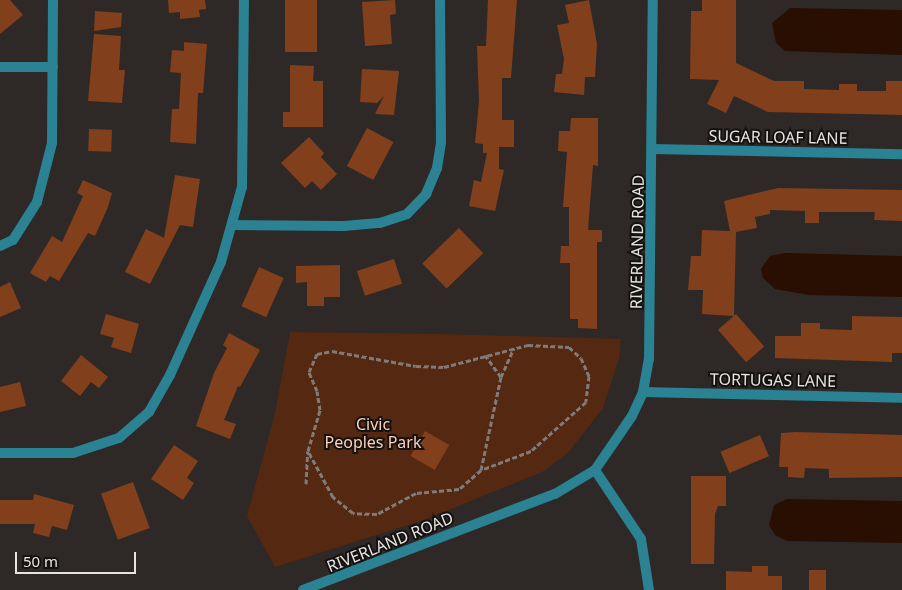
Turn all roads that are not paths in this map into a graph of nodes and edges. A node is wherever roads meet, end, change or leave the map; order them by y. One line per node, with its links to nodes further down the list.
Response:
1 (53, 0): 6 (street)
2 (244, 0): 9 (street)
3 (440, 0): 9 (street)
4 (653, 0): 7 (street, RIVERLAND ROAD)
5 (0, 67): 6 (street)
6 (53, 67): 10 (street)
7 (653, 150): 8 (street, SUGAR LOAF LANE); 11 (street, RIVERLAND ROAD)
8 (902, 154)
9 (233, 225): 13 (street)
10 (0, 246)
11 (643, 392): 12 (street, TORTUGAS LANE); 14 (street, RIVERLAND ROAD)
12 (902, 398)
13 (0, 453)
14 (595, 470): 15 (street, RIVERLAND ROAD); 16 (street)
15 (303, 590)
16 (649, 590)

